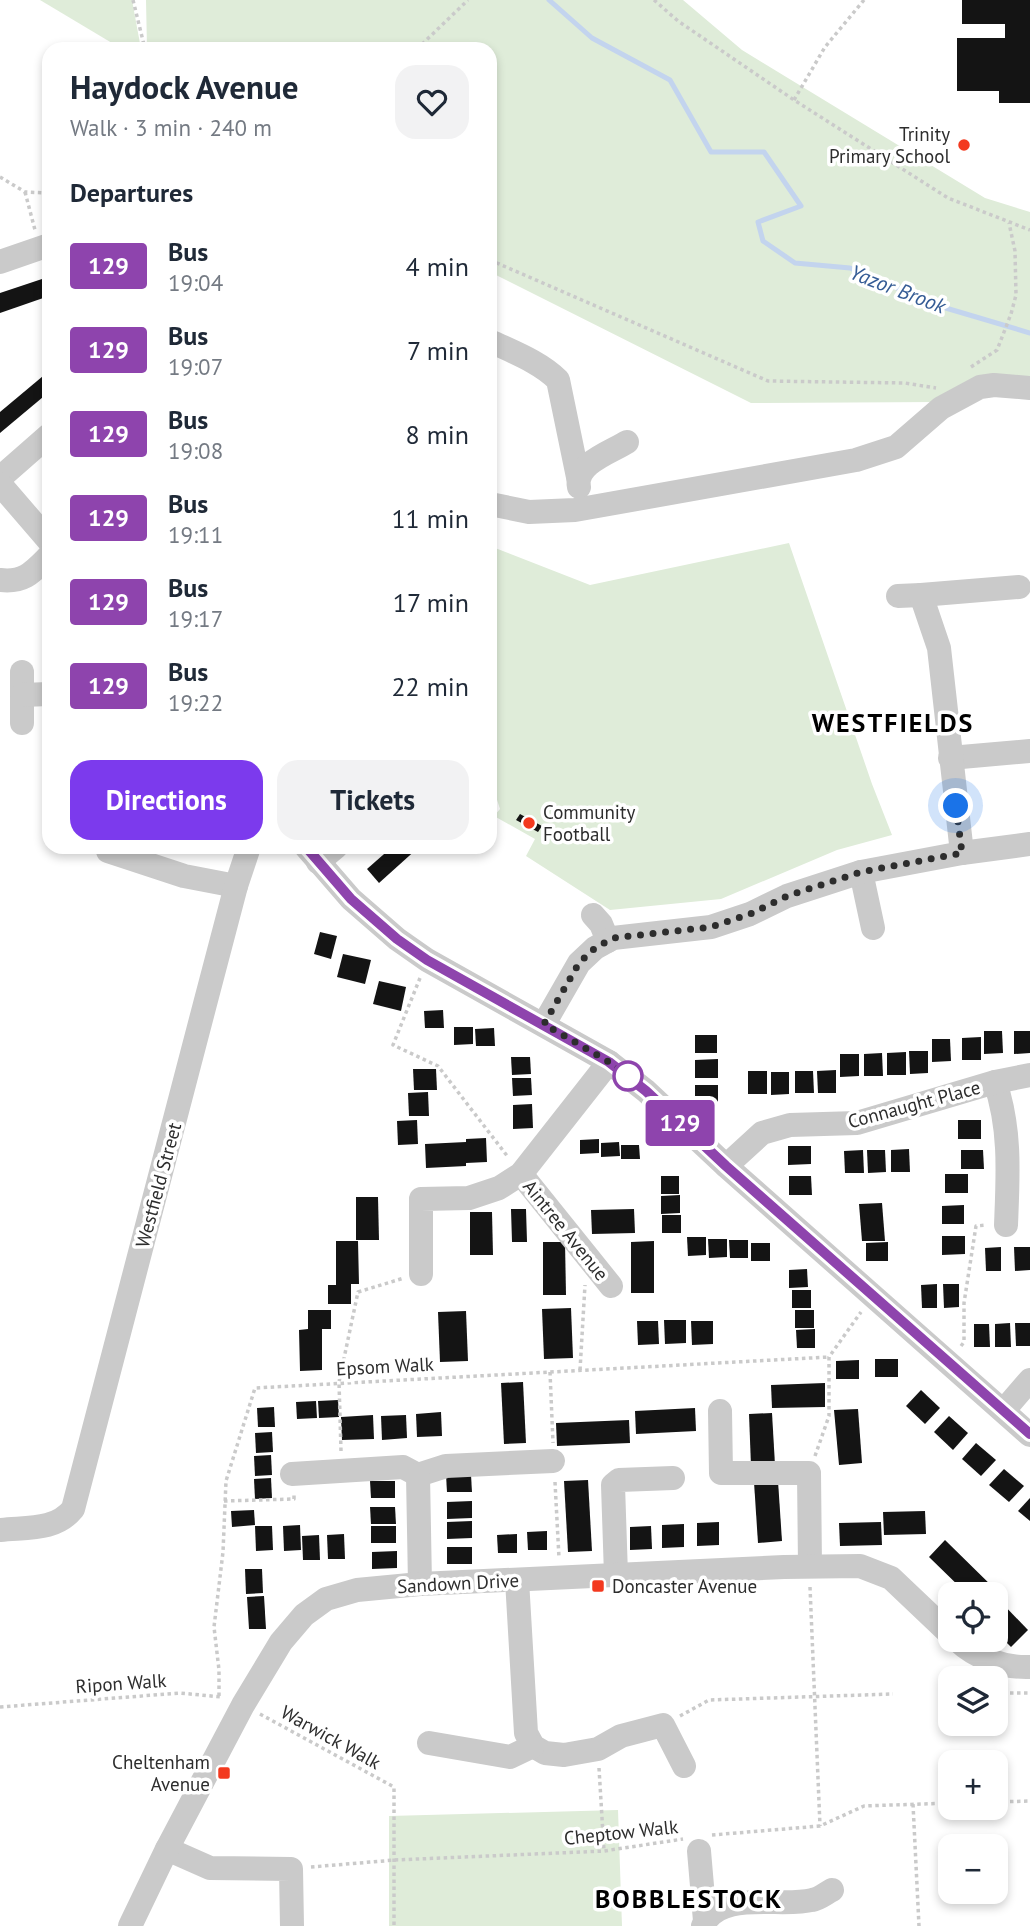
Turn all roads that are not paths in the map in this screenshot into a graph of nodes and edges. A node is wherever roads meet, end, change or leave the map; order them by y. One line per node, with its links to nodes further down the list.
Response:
1 (42, 247): 2 (street)
2 (0, 262)
3 (497, 344): 7 (street)
4 (1030, 387): 11 (street)
5 (42, 441): 8 (street)
6 (627, 442): 7 (street)
7 (578, 477): 11 (street)
8 (0, 478)
9 (0, 484): 12 (street)
10 (497, 505): 11 (street)
11 (583, 508)
12 (42, 533)
13 (42, 563): 14 (street)
14 (0, 580)
15 (1019, 587): 19 (street)
16 (42, 691): 17 (street)
17 (22, 723)
18 (1030, 751): 19 (street)
19 (950, 758): 21 (street)
20 (1030, 844): 21 (street)
21 (962, 853): 25 (street)
22 (116, 854): 26 (street)
23 (247, 854): 26 (street, Westfield Street)
24 (321, 854): 30 (street)
25 (861, 872): 28 (street); 29 (street)
26 (236, 886): 47 (street, Westfield Street)
27 (593, 915): 29 (street)
28 (873, 928)
29 (608, 941): 30 (street)
30 (544, 1024): 31 (street)
31 (609, 1062): 34 (street); 35 (street)
32 (1030, 1075): 33 (street, Connaught Place)
33 (995, 1082): 34 (street, Connaught Place); 36 (street)
34 (726, 1166): 40 (street)
35 (521, 1174): 37 (street); 38 (street, Aintree Avenue)
36 (1006, 1225)
37 (421, 1274)
38 (611, 1286)
39 (1030, 1380): 40 (street)
40 (1004, 1410): 42 (street)
41 (720, 1411): 48 (street)
42 (1030, 1434)
43 (553, 1461): 45 (street)
44 (292, 1474): 45 (street)
45 (418, 1475): 51 (street)
46 (673, 1478): 49 (street)
47 (0, 1530)
48 (810, 1566): 49 (street, Sandown Drive); 52 (street, Sandown Drive)
49 (616, 1575): 50 (street, Sandown Drive)
50 (517, 1580): 51 (street, Sandown Drive); 56 (street)
51 (420, 1584): 59 (street, Sandown Drive)
52 (938, 1623)
53 (975, 1652): 54 (street)
54 (1030, 1667)
55 (429, 1743): 56 (street)
56 (533, 1746): 57 (street)
57 (684, 1766)
58 (700, 1841): 61 (street)
59 (167, 1849): 62 (street, Sandown Drive); 63 (street)
60 (832, 1890): 61 (street)
61 (704, 1924)
62 (130, 1926)
63 (292, 1926)

